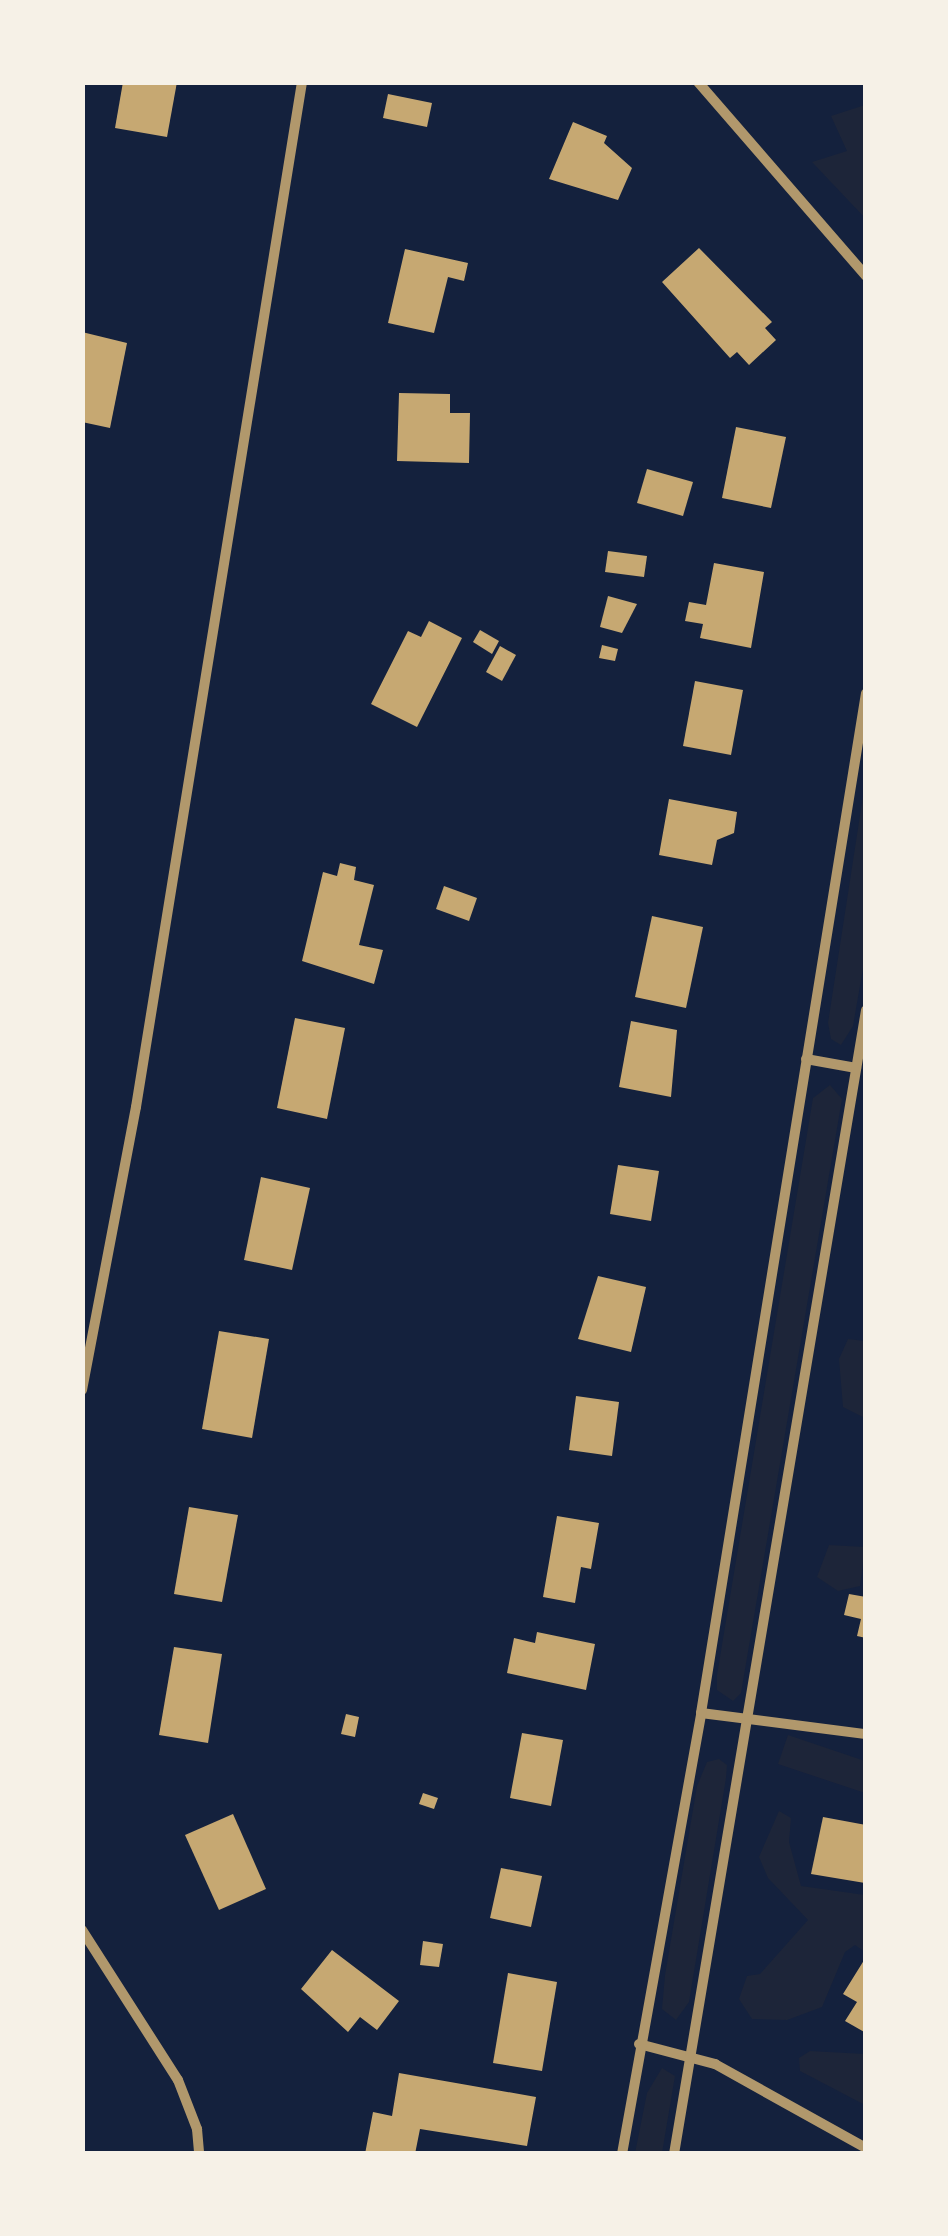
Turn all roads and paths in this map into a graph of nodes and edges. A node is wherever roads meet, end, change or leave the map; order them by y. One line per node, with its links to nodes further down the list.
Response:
1 (302, 82): 8 (street)
2 (698, 82): 3 (street)
3 (866, 276)
4 (866, 693): 6 (street)
5 (866, 1010): 7 (street)
6 (806, 1059): 7 (street); 9 (street)
7 (856, 1068): 10 (street)
8 (82, 1390)
9 (701, 1714): 10 (street); 13 (street)
10 (746, 1719): 11 (street); 14 (street)
11 (866, 1734)
12 (82, 1930): 16 (street)
13 (640, 2044): 14 (street); 17 (street)
14 (691, 2054): 15 (street); 18 (street)
15 (866, 2148)
16 (198, 2154)
17 (622, 2154)
18 (674, 2154)

